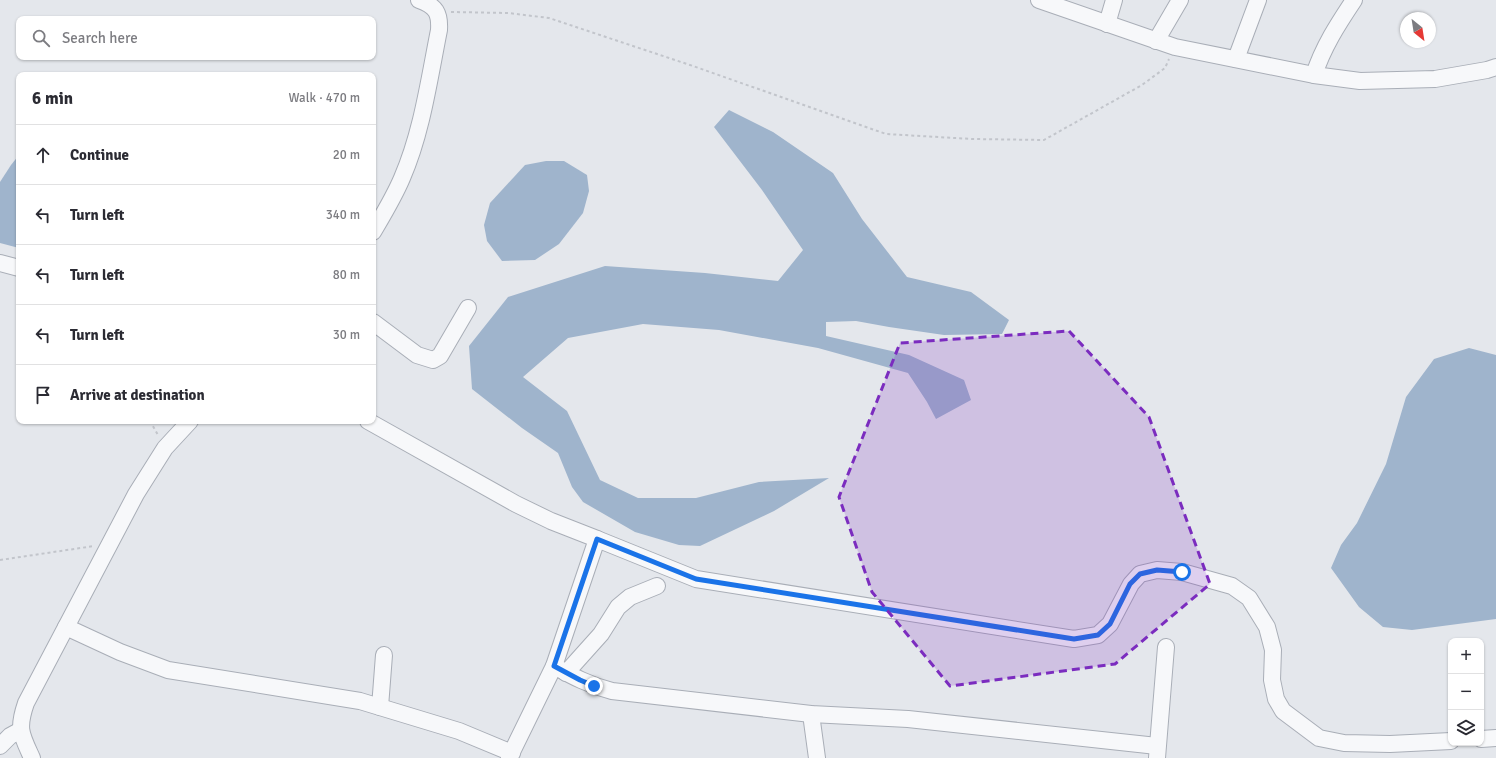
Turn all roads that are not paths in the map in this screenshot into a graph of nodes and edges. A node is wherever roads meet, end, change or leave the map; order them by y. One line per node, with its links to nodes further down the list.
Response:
1 (419, 0): 7 (street)
2 (1039, 0): 8 (street)
3 (1114, 0): 8 (street)
4 (1180, 0): 9 (street)
5 (1258, 0): 10 (street)
6 (1354, 0): 12 (street)
7 (440, 6): 13 (street)
8 (1107, 24): 9 (street)
9 (1156, 40): 10 (street)
10 (1236, 59): 12 (street)
11 (1496, 67): 12 (street)
12 (1314, 75)
13 (376, 227)
14 (0, 263): 15 (street)
15 (16, 267)
16 (468, 308): 17 (street)
17 (376, 324)
18 (187, 424): 22 (street)
19 (373, 424): 20 (street)
20 (597, 539): 25 (street); 31 (street)
21 (657, 586): 25 (street)
22 (66, 627): 26 (street); 28 (street)
23 (1166, 647): 33 (street)
24 (384, 655): 26 (street)
25 (560, 669): 27 (street); 34 (street)
26 (380, 708): 34 (street)
27 (811, 714): 33 (street); 36 (street)
28 (20, 730): 32 (street); 35 (street)
29 (1496, 738): 30 (street)
30 (1484, 739)
31 (1448, 741)
32 (0, 746)
33 (1157, 752)
34 (511, 756)
35 (32, 758)
36 (817, 758)

